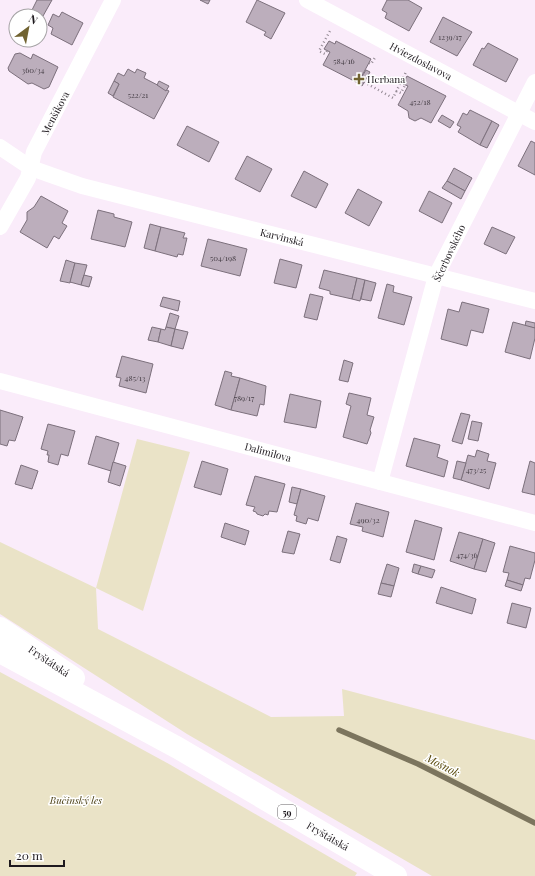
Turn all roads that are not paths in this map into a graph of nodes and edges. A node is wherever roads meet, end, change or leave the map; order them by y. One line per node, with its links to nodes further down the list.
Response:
1 (114, 0): 7 (street, Menšíkova)
2 (307, 0): 4 (street, Hviezdoslavova)
3 (535, 82): 4 (street, Ščerbovského)
4 (519, 113): 5 (street, Hviezdoslavova); 9 (street, Ščerbovského)
5 (535, 122)
6 (0, 147): 7 (street, Karvinská)
7 (31, 168): 8 (street, Menšíkova); 9 (street, Karvinská)
8 (0, 227)
9 (436, 276): 10 (street, Karvinská); 12 (street, Ščerbovského)
10 (535, 301)
11 (0, 381): 12 (street, Dalimilova)
12 (380, 482): 13 (street, Dalimilova)
13 (535, 523)
14 (0, 628): 16 (main road, Fryštátská / 59)
15 (0, 652): 16 (main road, Fryštátská / 59)
16 (178, 748): 17 (main road, Fryštátská / 59)
17 (396, 876)

